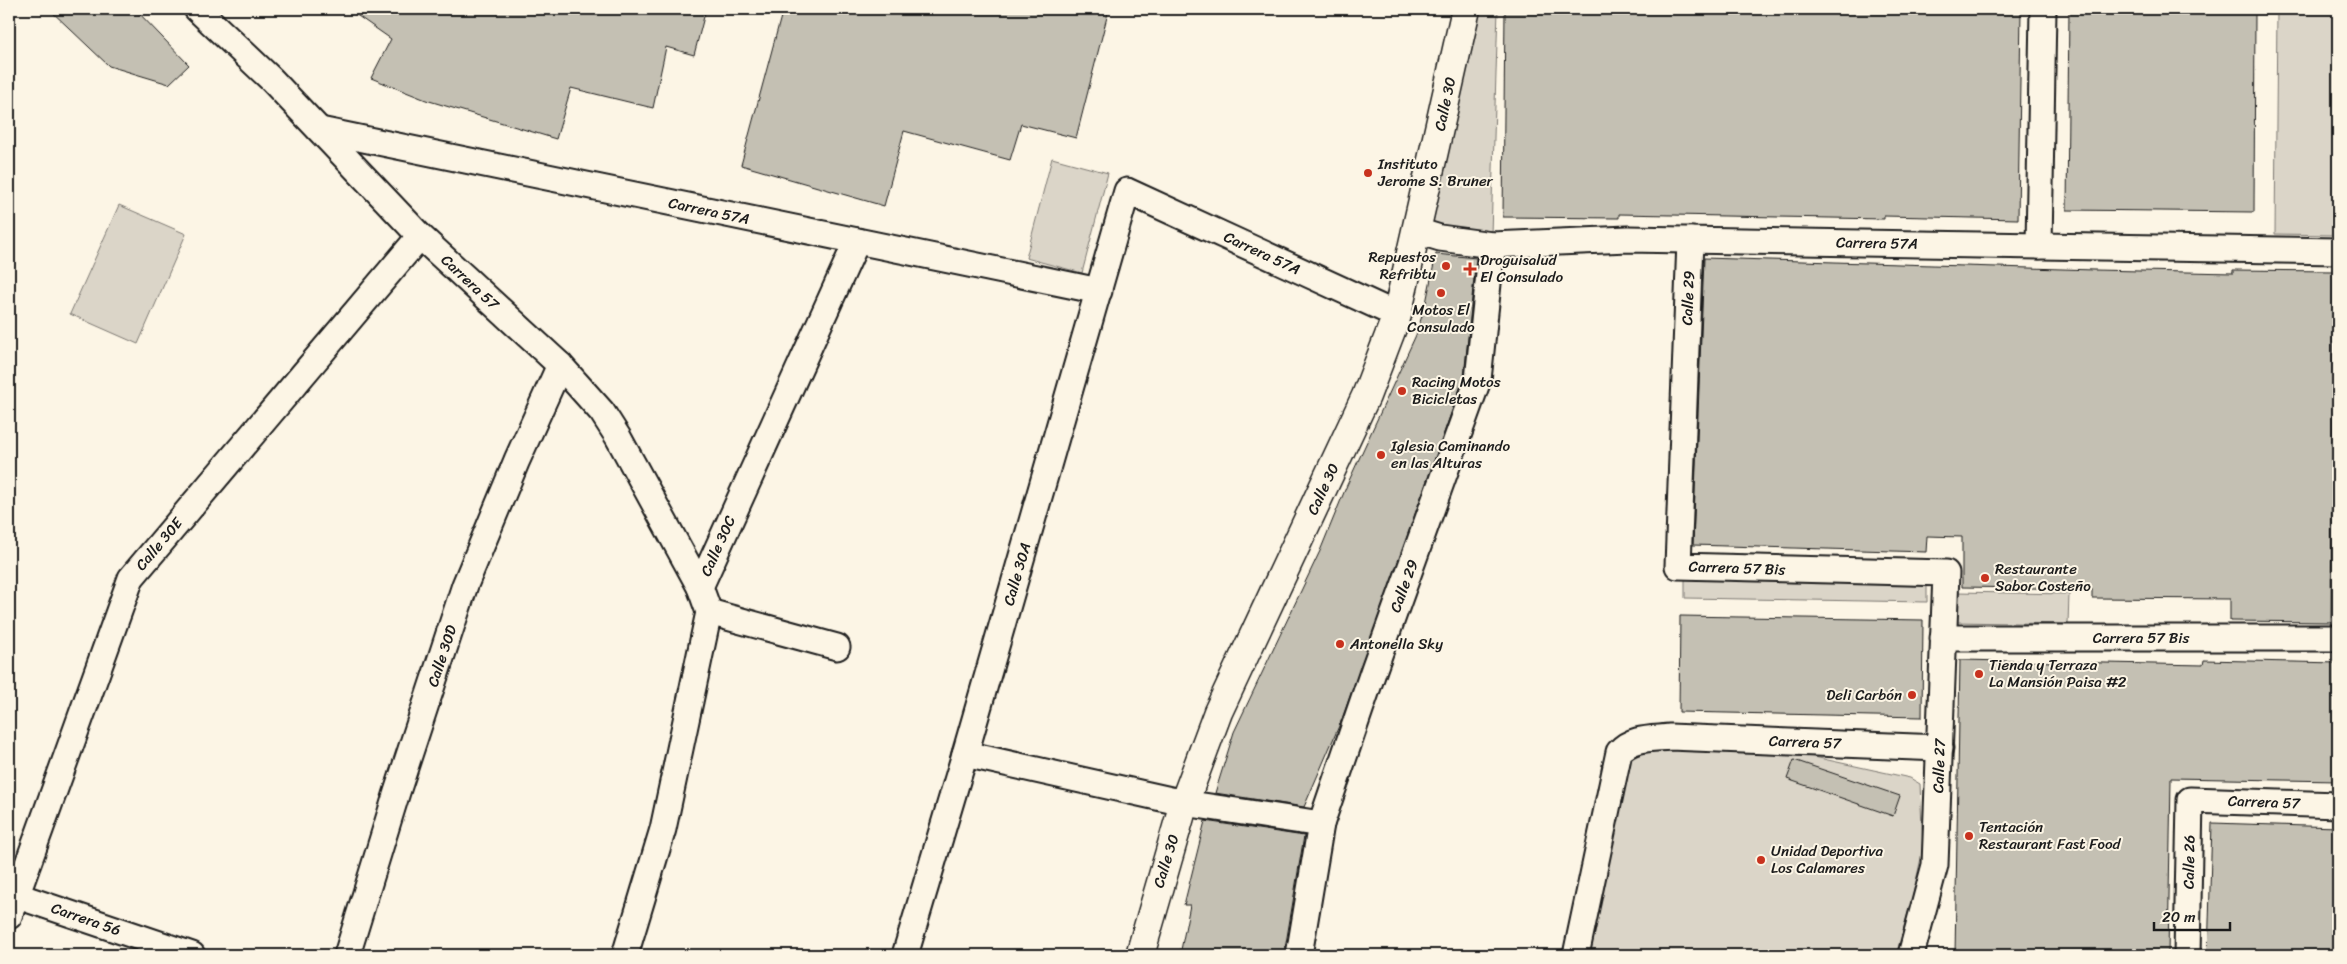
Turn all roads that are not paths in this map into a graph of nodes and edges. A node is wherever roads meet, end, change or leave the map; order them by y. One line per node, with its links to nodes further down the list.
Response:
1 (197, 9): 4 (street, Carrera 57)
2 (1466, 9): 6 (main road, Calle 30)
3 (2043, 9): 11 (street)
4 (320, 130): 7 (street, Carrera 57); 9 (street, Carrera 57A)
5 (1127, 191): 13 (street, Calle 30A); 14 (street, Carrera 57A)
6 (1417, 231): 10 (street, Carrera 57A); 14 (main road, Calle 30)
7 (420, 236): 15 (street, Carrera 57); 29 (street, Calle 30E)
8 (1690, 240): 10 (street, Carrera 57A); 11 (street, Carrera 57A); 16 (street, Calle 29)
9 (857, 241): 13 (street, Carrera 57A); 18 (street, Calle 30C)
10 (1492, 245): 28 (street, Calle 29)
11 (2039, 246): 12 (street, Carrera 57A)
12 (2338, 251)
13 (1099, 291): 24 (street, Calle 30A)
14 (1397, 314): 26 (main road, Calle 30)
15 (560, 365): 18 (street, Carrera 57); 31 (street, Calle 30D)
16 (1678, 566): 17 (street, Carrera 57 Bis)
17 (1946, 573): 20 (street, Calle 27)
18 (700, 587): 19 (street, Calle 30C)
19 (709, 612): 22 (street); 32 (street)
20 (1943, 638): 21 (street, Carrera 57 Bis); 23 (street, Calle 27)
21 (2338, 638)
22 (836, 647)
23 (1940, 748): 36 (street, Carrera 57); 37 (street, Calle 27)
24 (965, 754): 26 (street); 33 (street, Calle 30A)
25 (2190, 800): 27 (street, Carrera 57); 38 (street, Calle 26)
26 (1184, 803): 28 (street); 34 (main road, Calle 30)
27 (2338, 805)
28 (1321, 824): 35 (street, Calle 29)
29 (11, 902): 30 (street, Carrera 56)
30 (192, 955)
31 (347, 955)
32 (625, 955)
33 (904, 955)
34 (1140, 955)
35 (1299, 955)
36 (1576, 955)
37 (1911, 955)
38 (2187, 955)

